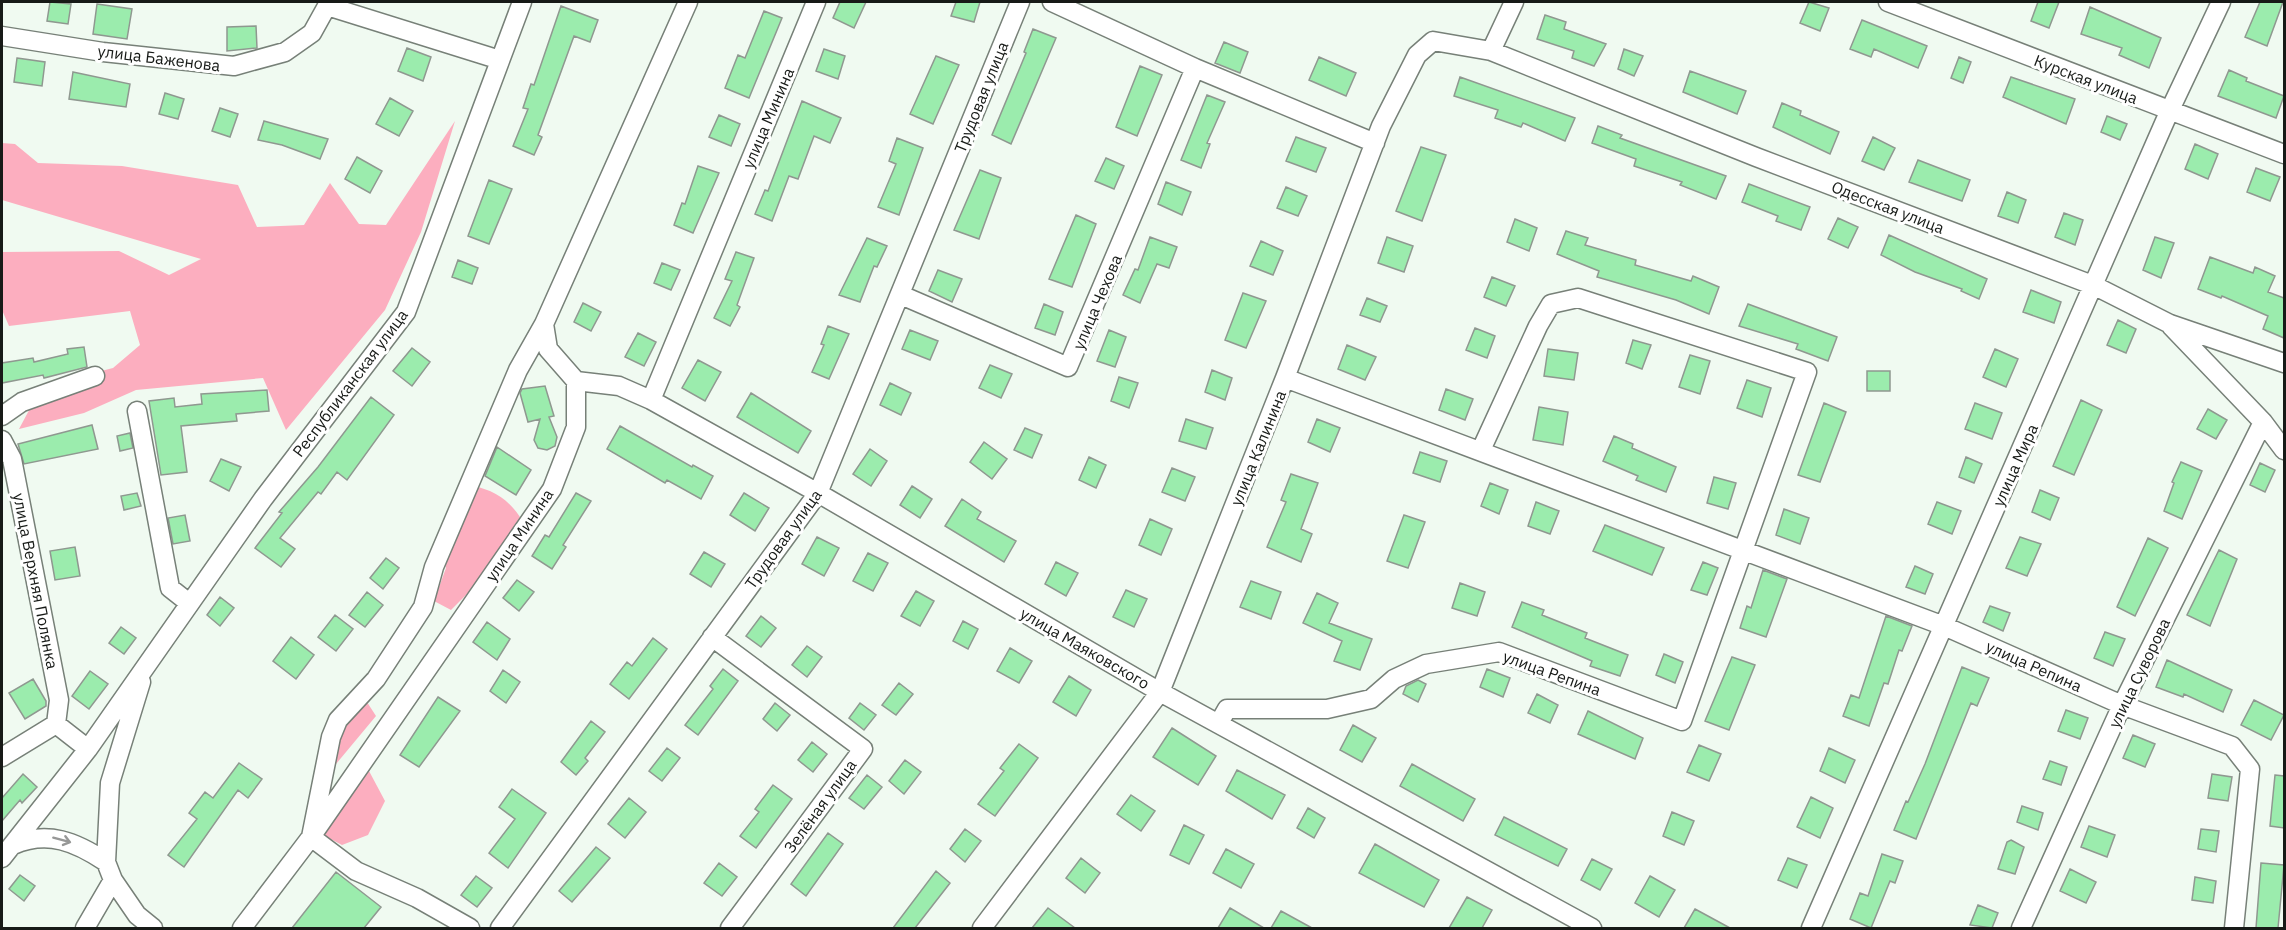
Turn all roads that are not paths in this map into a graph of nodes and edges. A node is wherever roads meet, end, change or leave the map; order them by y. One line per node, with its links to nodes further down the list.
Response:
1 (522, 2): 12 (street, Республиканская улица)
2 (688, 2): 19 (street)
3 (816, 2): 27 (street, улица Минина)
4 (1020, 2): 18 (street, Трудовая улица)
5 (1052, 2): 13 (street)
6 (1514, 2): 11 (street)
7 (1888, 2): 14 (street, Курская улица)
8 (2221, 2): 14 (street, улица Мира)
9 (323, 4): 10 (street, улица Баженова); 12 (street, улица Баженова)
10 (2, 36)
11 (1491, 51): 15 (street, улица Калинина); 17 (street, Одесская улица)
12 (500, 60): 36 (street, Республиканская улица)
13 (1195, 68): 15 (street); 18 (street, улица Чехова)
14 (2169, 112): 16 (street, Курская улица); 17 (street, улица Мира)
15 (1375, 143): 24 (street, улица Калинина)
16 (2284, 154)
17 (2095, 286): 20 (street, Одесская улица); 37 (street, улица Мира)
18 (902, 295): 34 (street, Трудовая улица)
19 (544, 324): 26 (street); 46 (street)
20 (2170, 324): 21 (street, Одесская улица); 30 (street)
21 (2267, 357): 22 (street, Одесская улица); 25 (street)
22 (2284, 363)
23 (96, 376): 29 (street)
24 (1285, 378): 32 (street, улица Репина); 40 (street, улица Калинина)
25 (2284, 378)
26 (576, 381): 27 (street, улица Маяковского); 46 (street, улица Минина)
27 (651, 400): 34 (street, улица Маяковского)
28 (136, 411): 36 (street)
29 (2, 416)
30 (2263, 422): 33 (street); 41 (street, улица Суворова)
31 (2, 440): 43 (street, улица Верхняя Полянка)
32 (1481, 450): 35 (street, улица Репина); 35 (street, улица Репина)
33 (2284, 450)
34 (818, 493): 38 (street, Трудовая улица); 40 (street, улица Маяковского)
35 (1745, 550): 37 (street, улица Репина); 42 (street, улица Репина)
36 (189, 603): 39 (street, Республиканская улица)
37 (1944, 626): 41 (street, улица Репина); 58 (street, улица Мира)
38 (712, 637): 54 (street, Трудовая улица); 55 (street, Зелёная улица)
39 (146, 666): 44 (street, Республиканская улица); 48 (street)
40 (1160, 692): 42 (street, улица Маяковского); 56 (street, улица Калинина)
41 (2122, 705): 59 (street, улица Суворова); 60 (street, улица Репина)
42 (1219, 723): 57 (street, улица Маяковского)
43 (56, 724): 44 (street); 45 (street)
44 (88, 749): 47 (street, Республиканская улица)
45 (2, 757)
46 (311, 837): 52 (street, улица Минина); 53 (street)
47 (7, 852): 48 (street, one-way to 48)
48 (106, 862): 49 (street)
49 (113, 880): 50 (street); 51 (street)
50 (84, 928)
51 (153, 928)
52 (242, 928)
53 (470, 928)
54 (500, 928)
55 (730, 928)
56 (982, 928)
57 (1592, 928)
58 (1811, 928)
59 (2021, 928)
60 (2234, 928)

